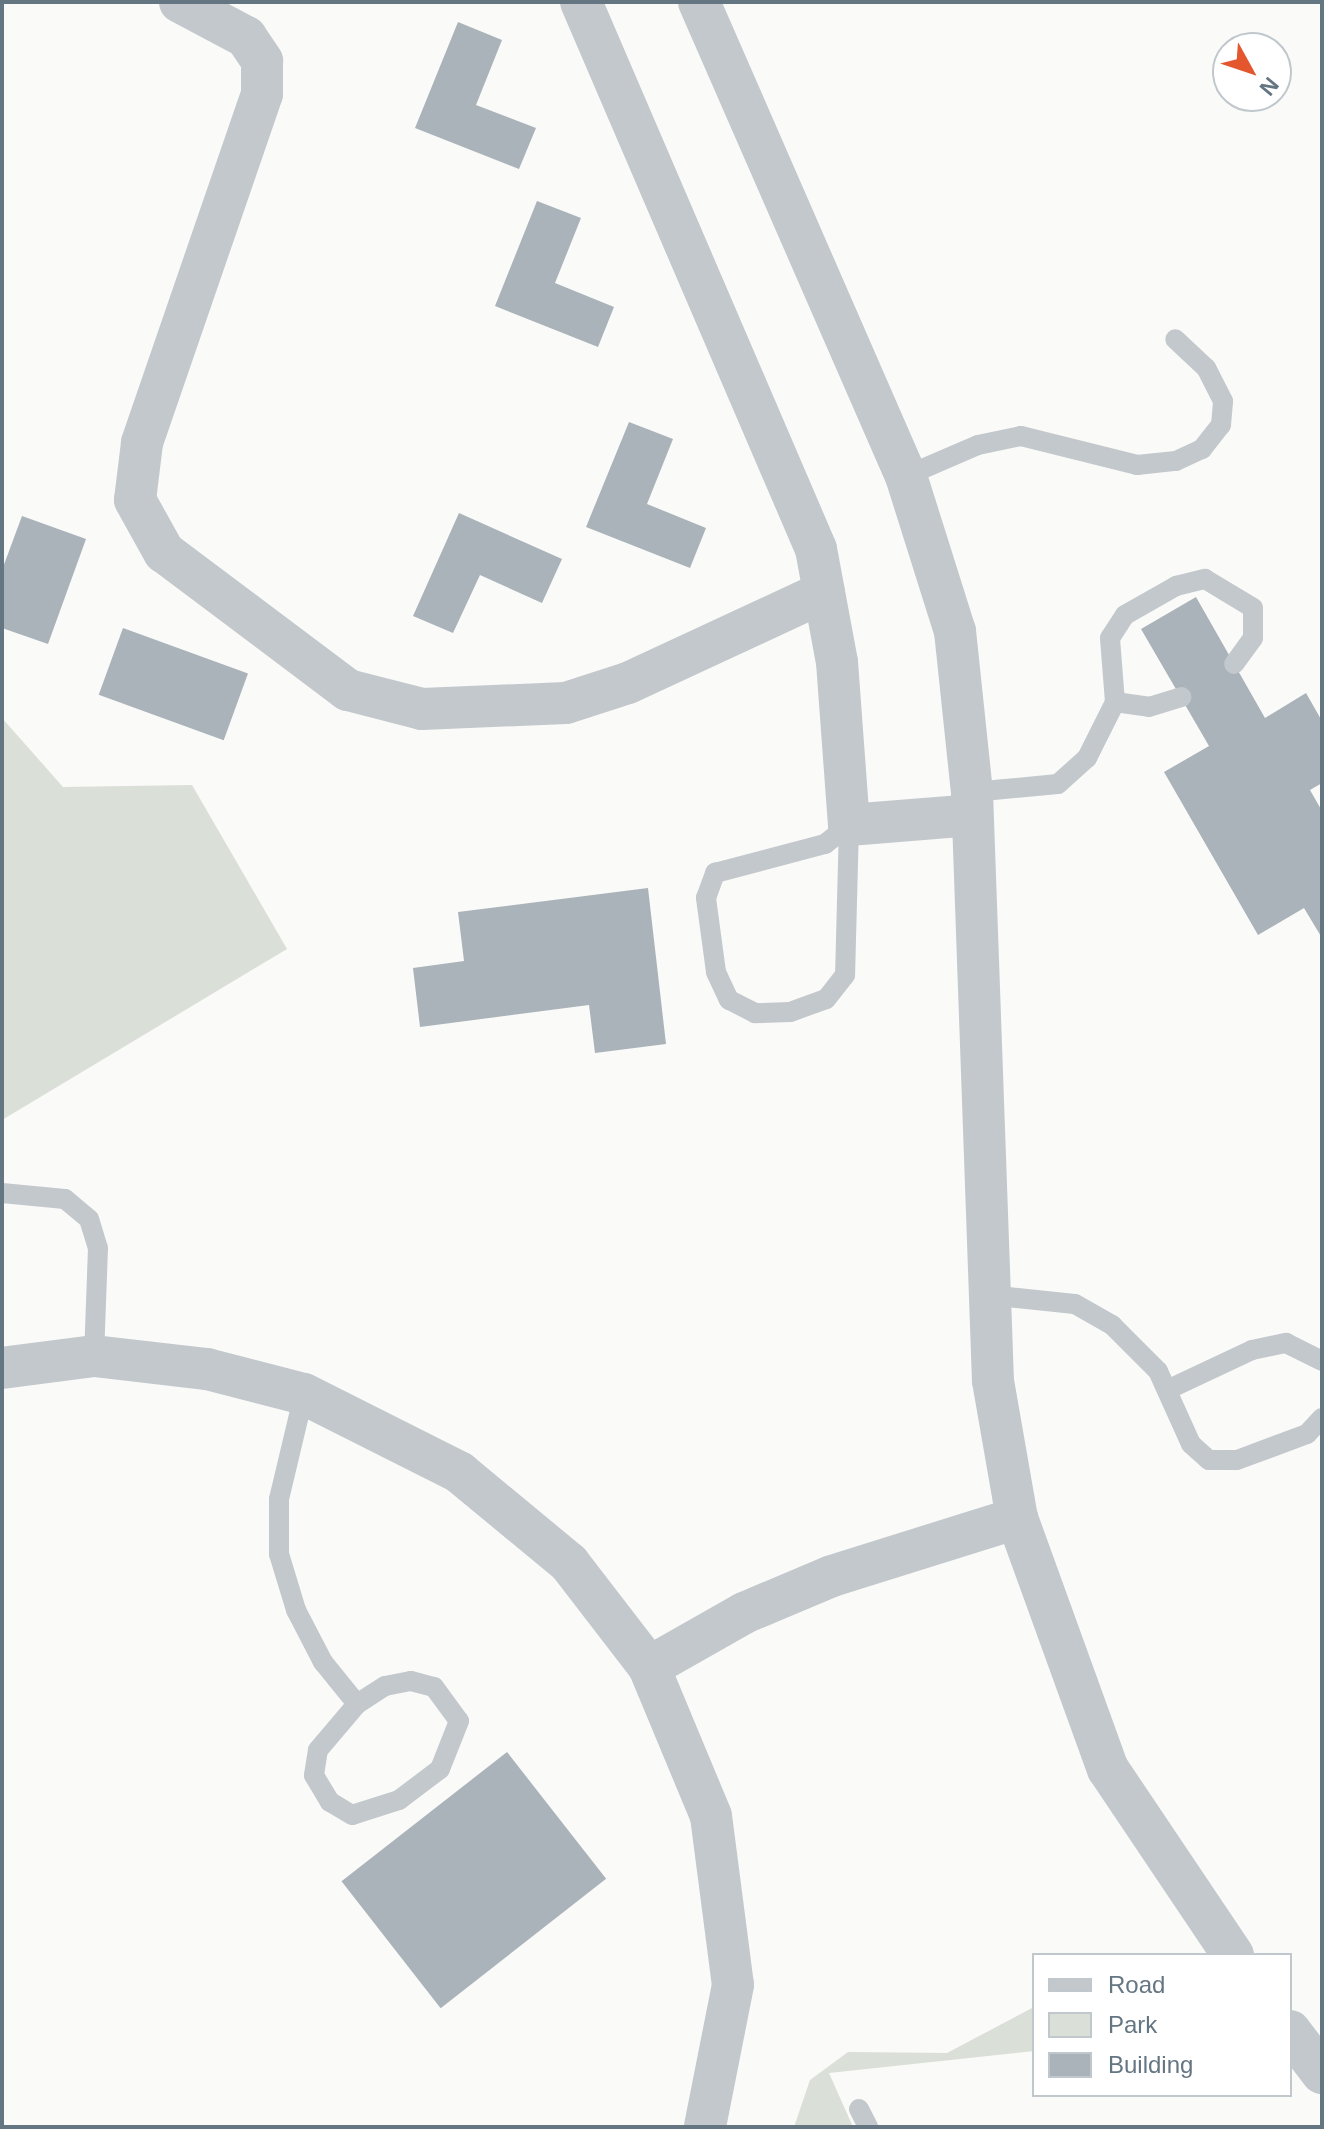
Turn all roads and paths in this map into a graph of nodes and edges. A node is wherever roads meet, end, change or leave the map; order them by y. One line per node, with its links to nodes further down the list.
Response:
1 (180, 2): 6 (street)
2 (581, 2): 6 (street)
3 (699, 2): 5 (street)
4 (1175, 339): 5 (lane)
5 (906, 476): 10 (street)
6 (824, 592): 11 (street)
7 (1234, 664): 9 (lane)
8 (1181, 697): 9 (lane)
9 (1115, 702): 10 (lane)
10 (972, 803): 11 (street); 13 (street)
11 (849, 825): 11 (lane)
12 (2, 1193): 14 (lane)
13 (988, 1295): 17 (lane); 20 (street)
14 (94, 1356): 16 (street); 18 (street)
15 (1322, 1361): 17 (lane)
16 (2, 1368)
17 (1167, 1390): 19 (lane)
18 (304, 1394): 21 (street); 22 (lane)
19 (1322, 1418)
20 (1017, 1518): 21 (street); 23 (street)
21 (649, 1667): 26 (street)
22 (357, 1704): 22 (lane)
23 (1232, 1953)
24 (1292, 2034): 25 (street)
25 (1322, 2073)
26 (705, 2127)

